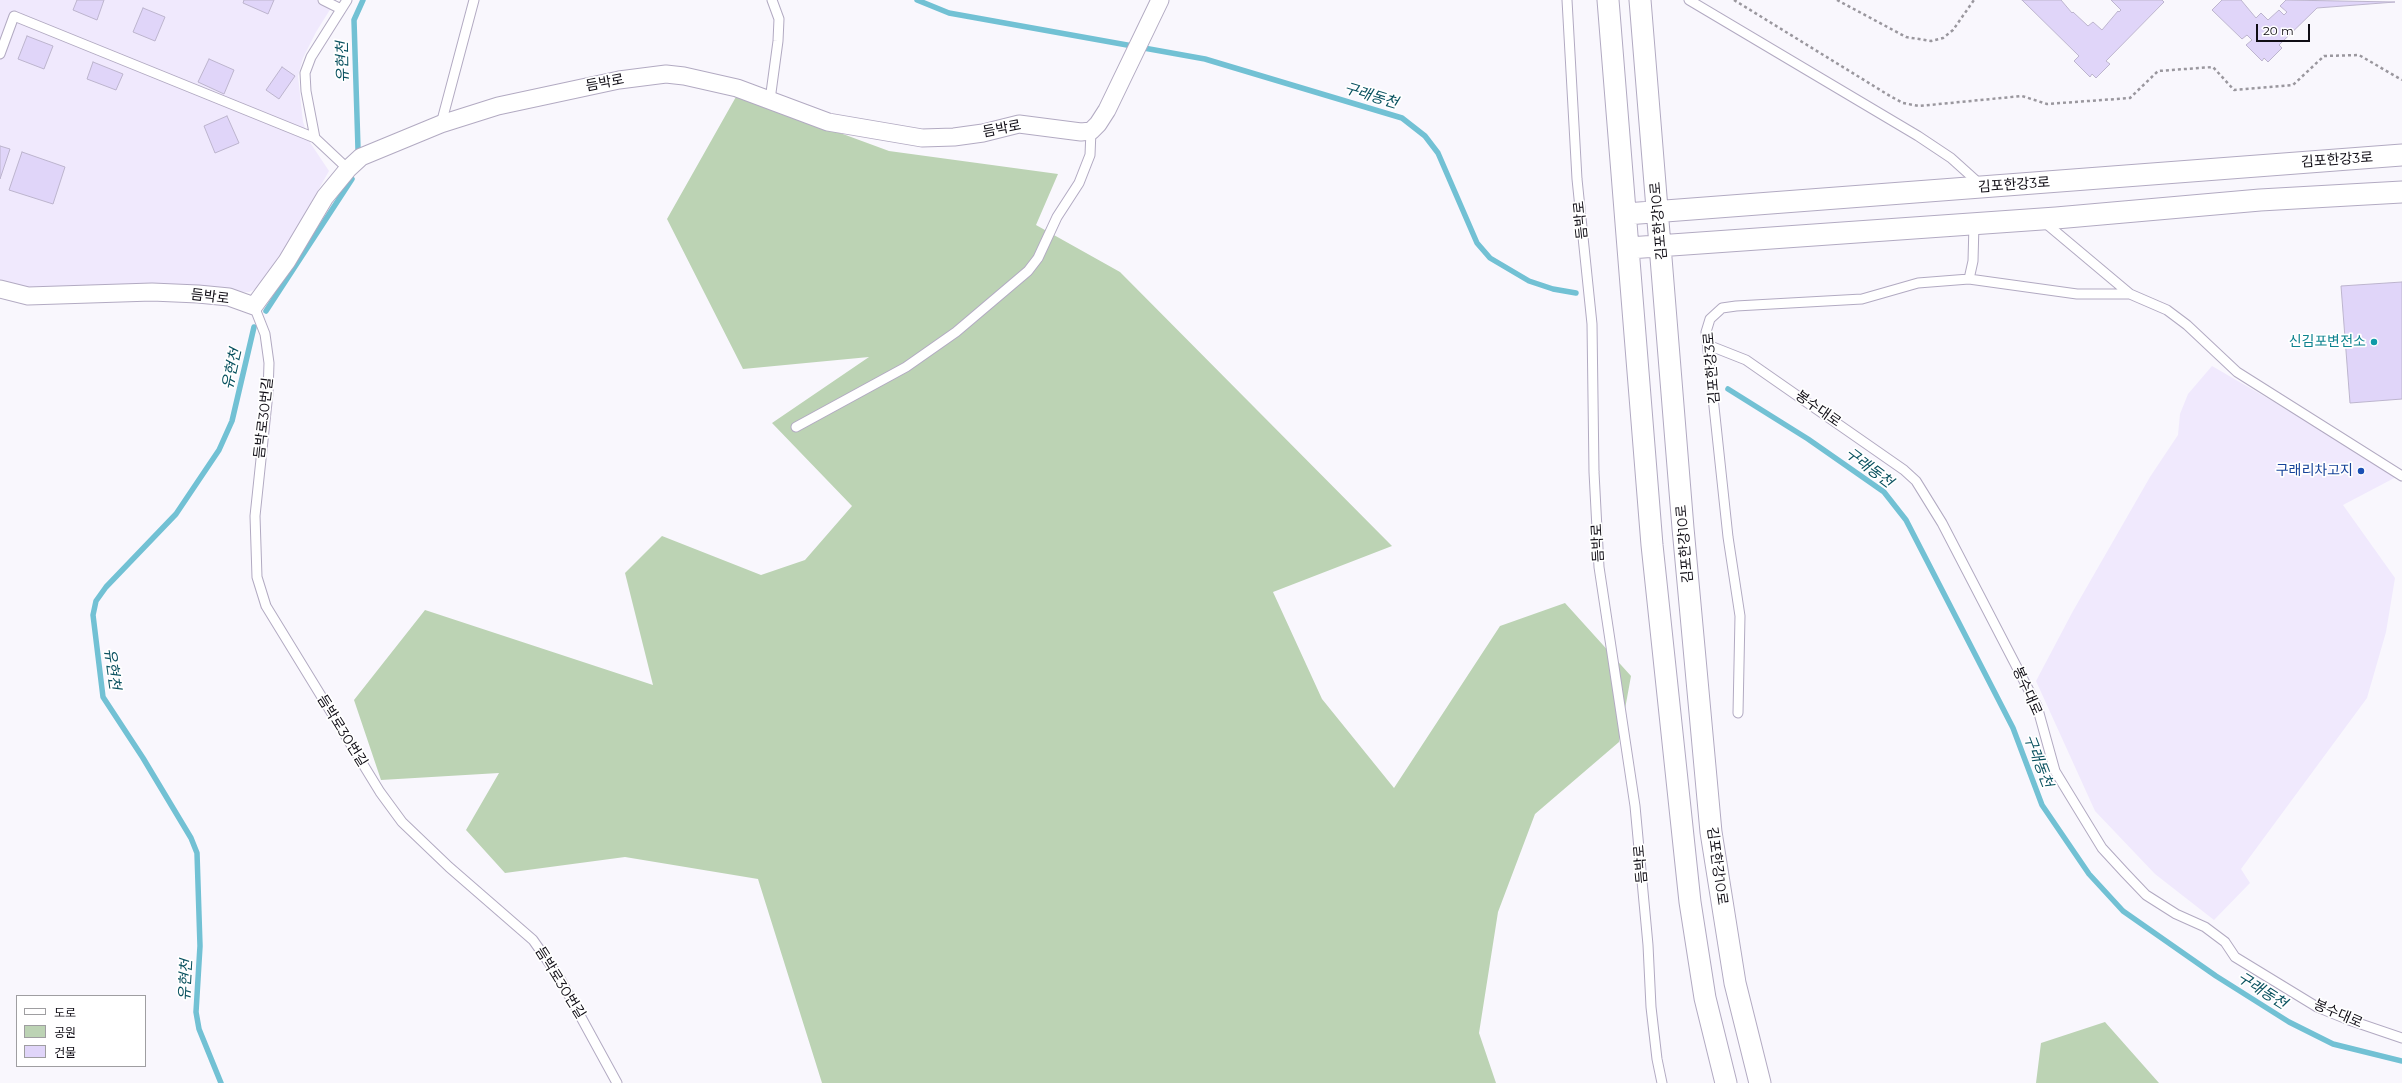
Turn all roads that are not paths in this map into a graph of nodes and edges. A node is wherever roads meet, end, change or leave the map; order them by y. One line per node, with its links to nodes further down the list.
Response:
1 (323, 0): 10 (lane)
2 (347, 0): 10 (lane)
3 (474, 0): 13 (lane)
4 (772, 0): 12 (lane)
5 (1160, 0): 14 (street)
6 (1567, 0): 36 (lane, 듬박로)
7 (1608, 0): 21 (street)
8 (1640, 0): 20 (street, 김포한강10로)
9 (1689, 0): 18 (lane)
10 (341, 9): 15 (lane)
11 (0, 54): 15 (lane)
12 (770, 100): 13 (street, 듬박로); 14 (street, 듬박로)
13 (441, 124): 17 (street, 듬박로)
14 (1091, 131): 31 (lane)
15 (315, 138): 17 (lane)
16 (2402, 155): 18 (street, 김포한강3로)
17 (348, 169): 29 (street, 듬박로)
18 (1984, 187): 20 (street, 김포한강3로)
19 (2402, 192): 22 (street)
20 (1658, 211): 21 (street, 김포한강3로); 24 (street, 김포한강10로)
21 (1626, 214): 25 (street)
22 (2041, 219): 23 (street); 28 (lane)
23 (1974, 224): 24 (street); 26 (lane)
24 (1661, 246): 25 (street); 38 (street, 김포한강10로)
25 (1629, 248): 37 (street)
26 (1969, 279): 28 (lane, 김포한강3로); 30 (lane, 김포한강3로)
27 (0, 289): 29 (street, 듬박로)
28 (2130, 294): 32 (lane)
29 (254, 306): 35 (lane, 듬박로30번길)
30 (1708, 345): 33 (lane, 김포한강3로); 34 (lane, 봉수대로)
31 (796, 427)
32 (2402, 476)
33 (1738, 713)
34 (2402, 1038)
35 (617, 1083)
36 (1662, 1083)
37 (1726, 1083)
38 (1760, 1083)

